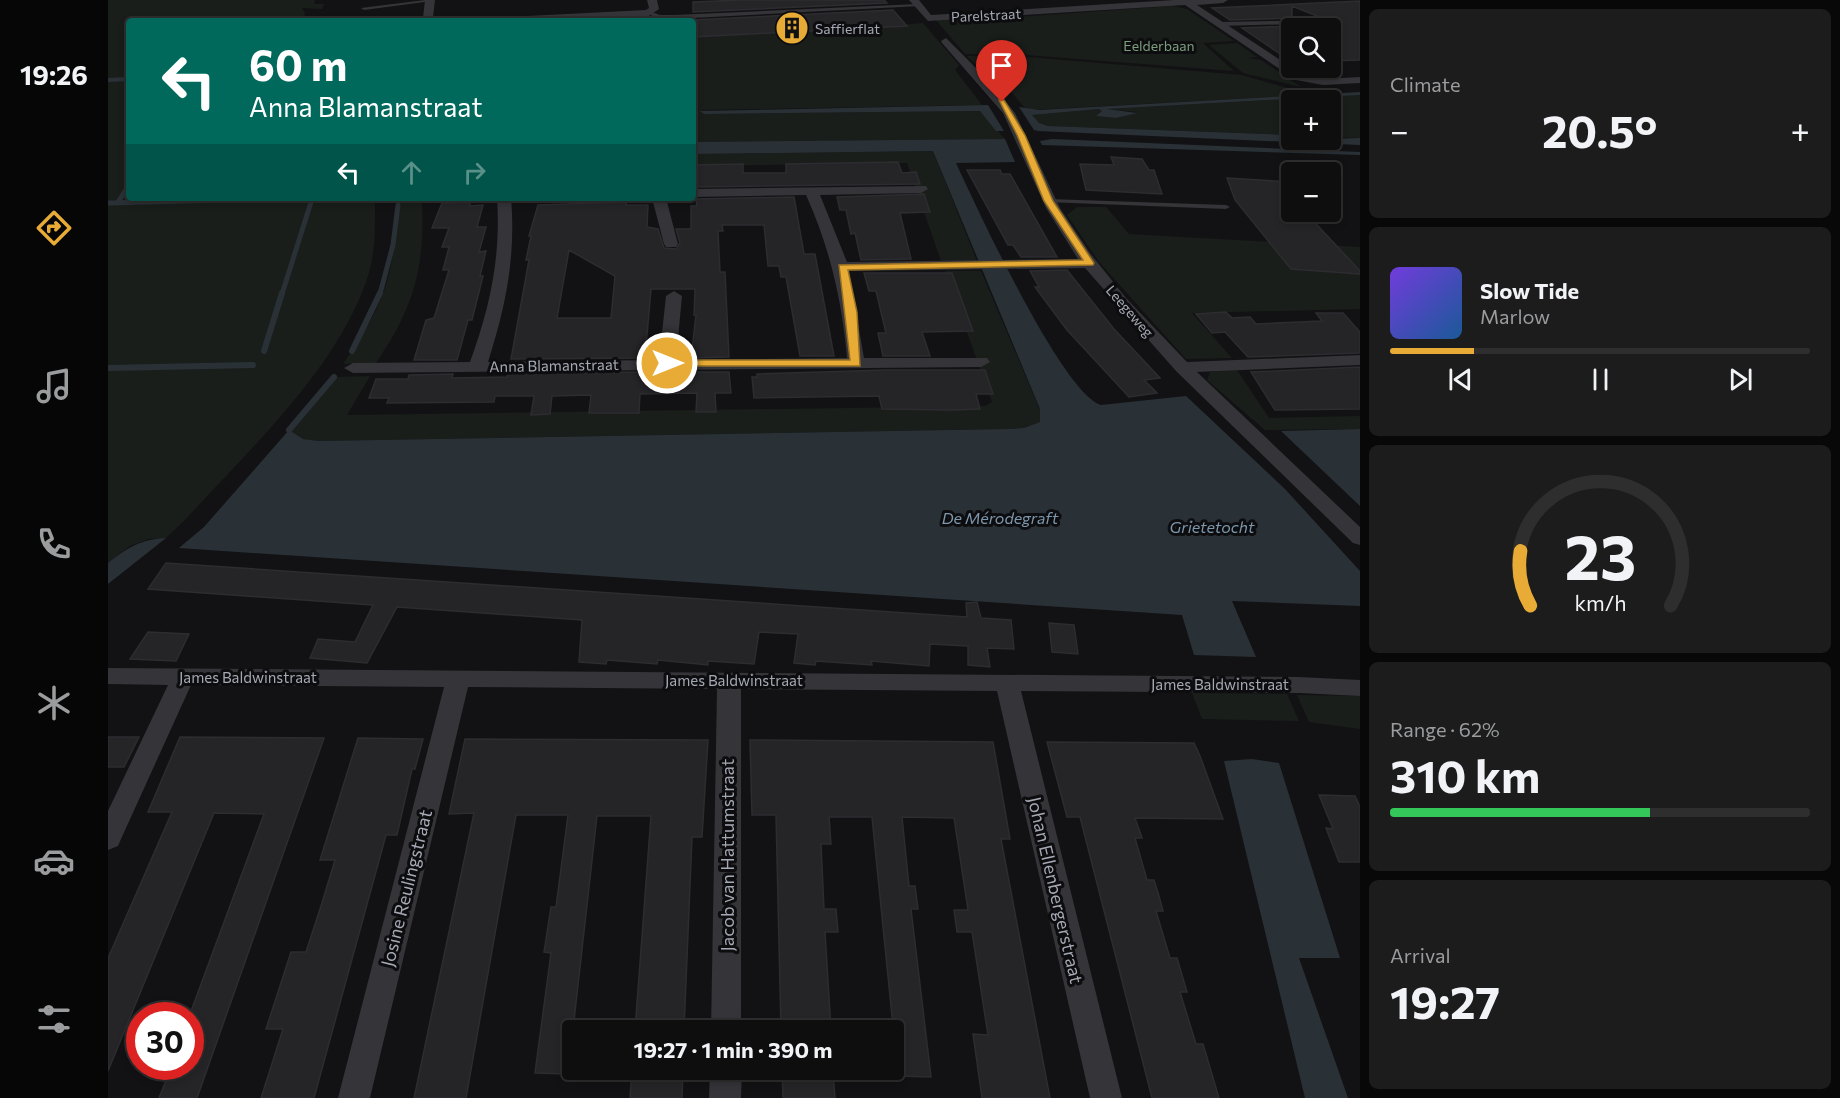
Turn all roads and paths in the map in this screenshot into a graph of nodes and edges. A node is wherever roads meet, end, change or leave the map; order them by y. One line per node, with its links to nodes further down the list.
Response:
1 (430, 0): 7 (lane); 10 (street)
2 (652, 0): 8 (street)
3 (1026, 0): 9 (street)
4 (1223, 0): 5 (street, Parelstraat)
5 (1185, 1): 9 (street, Parelstraat); 13 (street)
6 (916, 3): 8 (lane); 9 (street, Parelstraat)
7 (364, 8)
8 (649, 13): 11 (street)
9 (1039, 13)
10 (428, 18)
11 (548, 18)
12 (1281, 23): 13 (lane)
13 (1220, 24): 15 (street)
14 (946, 41): 21 (street, Leegeweg)
15 (1360, 80)
16 (921, 189): 17 (street)
17 (811, 191): 18 (street); 25 (street)
18 (696, 193)
19 (504, 201): 31 (street, Anna Blamanstraat)
20 (660, 201): 23 (street)
21 (1049, 201): 22 (lane); 24 (street, Leegeweg)
22 (1226, 207)
23 (671, 244)
24 (1089, 263): 25 (street); 32 (street, Leegeweg)
25 (843, 267): 30 (street)
26 (674, 296): 29 (street)
27 (1360, 360): 32 (street)
28 (981, 362): 30 (street, Anna Blamanstraat)
29 (667, 363): 30 (street, Anna Blamanstraat); 31 (street, Anna Blamanstraat)
30 (856, 364)
31 (477, 367): 33 (street, Anna Blamanstraat)
32 (1182, 367): 34 (street, Leegeweg)
33 (353, 368)
34 (1360, 539)
35 (108, 676): 36 (street, James Baldwinstraat)
36 (183, 677): 37 (street, James Baldwinstraat); 41 (street)
37 (458, 679): 38 (street, James Baldwinstraat); 44 (street, Josine Reulingstraat)
38 (729, 680): 39 (street, James Baldwinstraat); 42 (street, Jacob van Hattumstraat)
39 (1007, 682): 40 (street, James Baldwinstraat); 46 (street, Johan Ellenbergerstraat)
40 (1360, 688)
41 (108, 839)
42 (726, 1020)
43 (726, 1080): 45 (street)
44 (354, 1098)
45 (726, 1098)
46 (1106, 1098)

